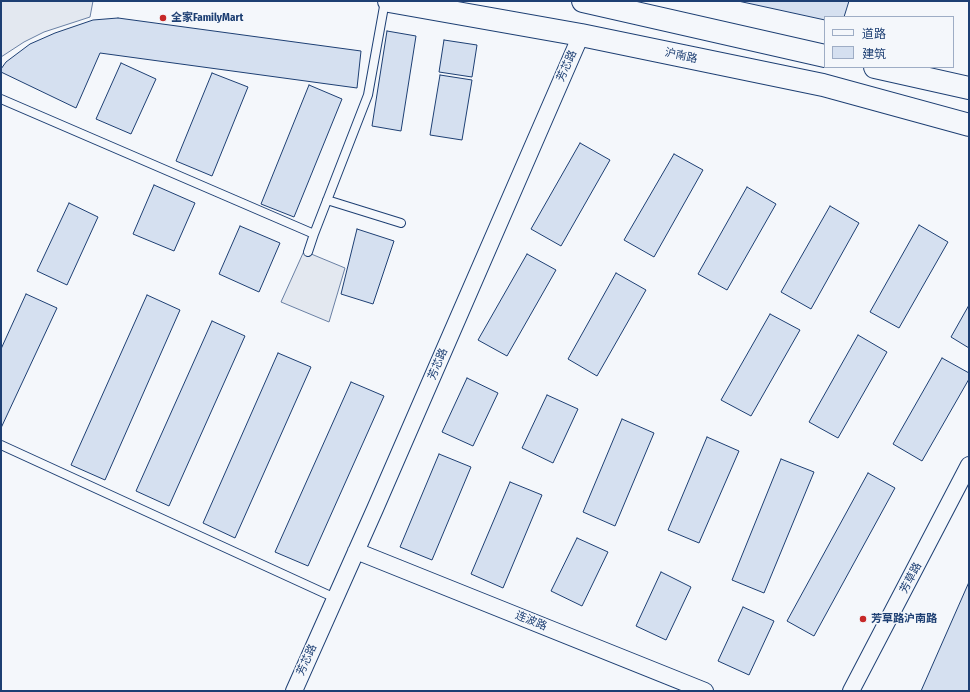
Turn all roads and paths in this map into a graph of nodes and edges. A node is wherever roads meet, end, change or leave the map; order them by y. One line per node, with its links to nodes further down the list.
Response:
1 (385, 1): 10 (lane)
2 (389, 1): 4 (main road, 沪南路)
3 (583, 1): 5 (main road)
4 (580, 35): 9 (main road, 沪南路); 16 (street, 芳芯路)
5 (824, 56)
6 (879, 68): 7 (main road)
7 (969, 88)
8 (1, 99): 12 (lane)
9 (969, 125)
10 (327, 200): 11 (lane); 12 (lane)
11 (401, 223)
12 (314, 234): 13 (lane)
13 (308, 252)
14 (1, 445): 17 (lane)
15 (969, 465): 20 (street, 芳草路)
16 (356, 551): 17 (street, 芳芯路); 19 (street, 连波路)
17 (335, 598): 18 (street, 芳芯路)
18 (294, 691)
19 (705, 691)
20 (852, 691)

